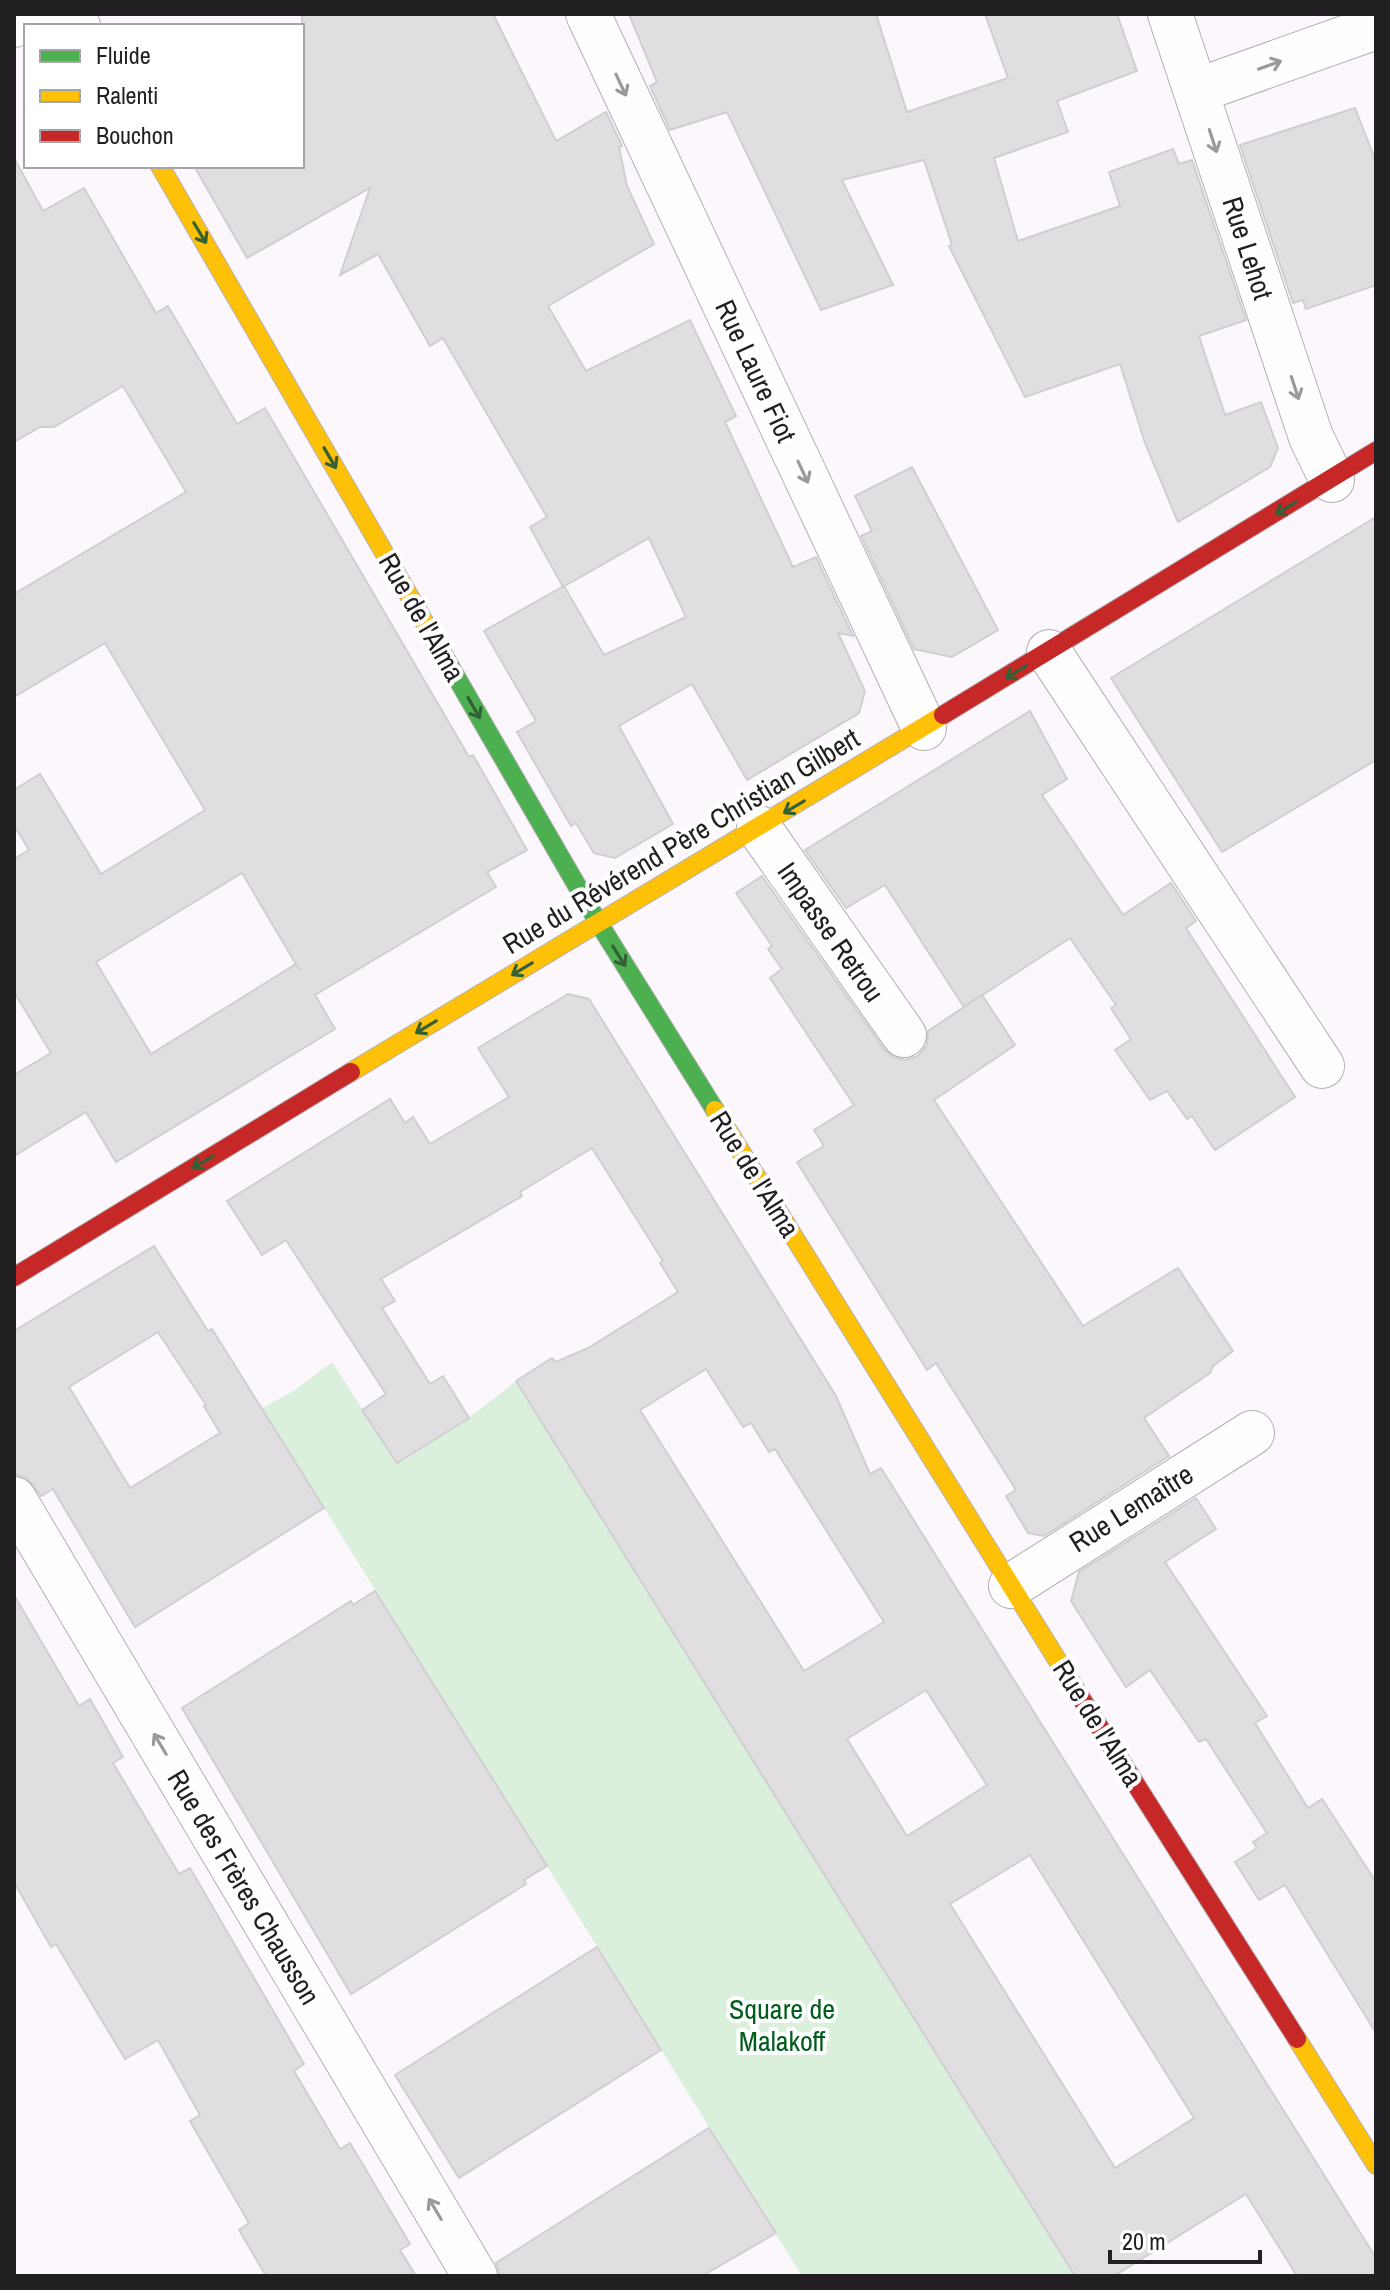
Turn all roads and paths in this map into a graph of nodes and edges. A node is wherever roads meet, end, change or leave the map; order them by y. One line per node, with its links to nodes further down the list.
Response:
1 (36, 14): 4 (street)
2 (588, 14): 11 (street, Rue Laure Fiot, one-way to 11)
3 (1170, 14): 6 (street, Rue Lehot)
4 (14, 25)
5 (1376, 27): 6 (street, one-way to 5)
6 (1196, 91): 9 (street, Rue Lehot, one-way to 9)
7 (161, 168): 13 (street, Rue de l'Alma, one-way to 13)
8 (1376, 451): 9 (street, Rue du Révérend Père Christian Gilbert)
9 (1332, 480): 10 (street, Rue du Révérend Père Christian Gilbert, one-way to 10)
10 (1049, 652): 11 (street, Rue du Révérend Père Christian Gilbert, one-way to 11); 15 (street)
11 (924, 728): 12 (street, Rue du Révérend Père Christian Gilbert, one-way to 12)
12 (759, 828): 13 (street, Rue du Révérend Père Christian Gilbert); 14 (street, Impasse Retrou)
13 (598, 922): 16 (street, Rue du Révérend Père Christian Gilbert, one-way to 16); 19 (street, Rue de l'Alma, one-way to 19)
14 (904, 1035)
15 (1322, 1066)
16 (14, 1277)
17 (1252, 1433): 19 (street, Rue Lemaître)
18 (14, 1499): 21 (street, Rue des Frères Chausson, one-way to 18)
19 (1011, 1586): 20 (street, Rue de l'Alma)
20 (1376, 2165)
21 (475, 2276)

